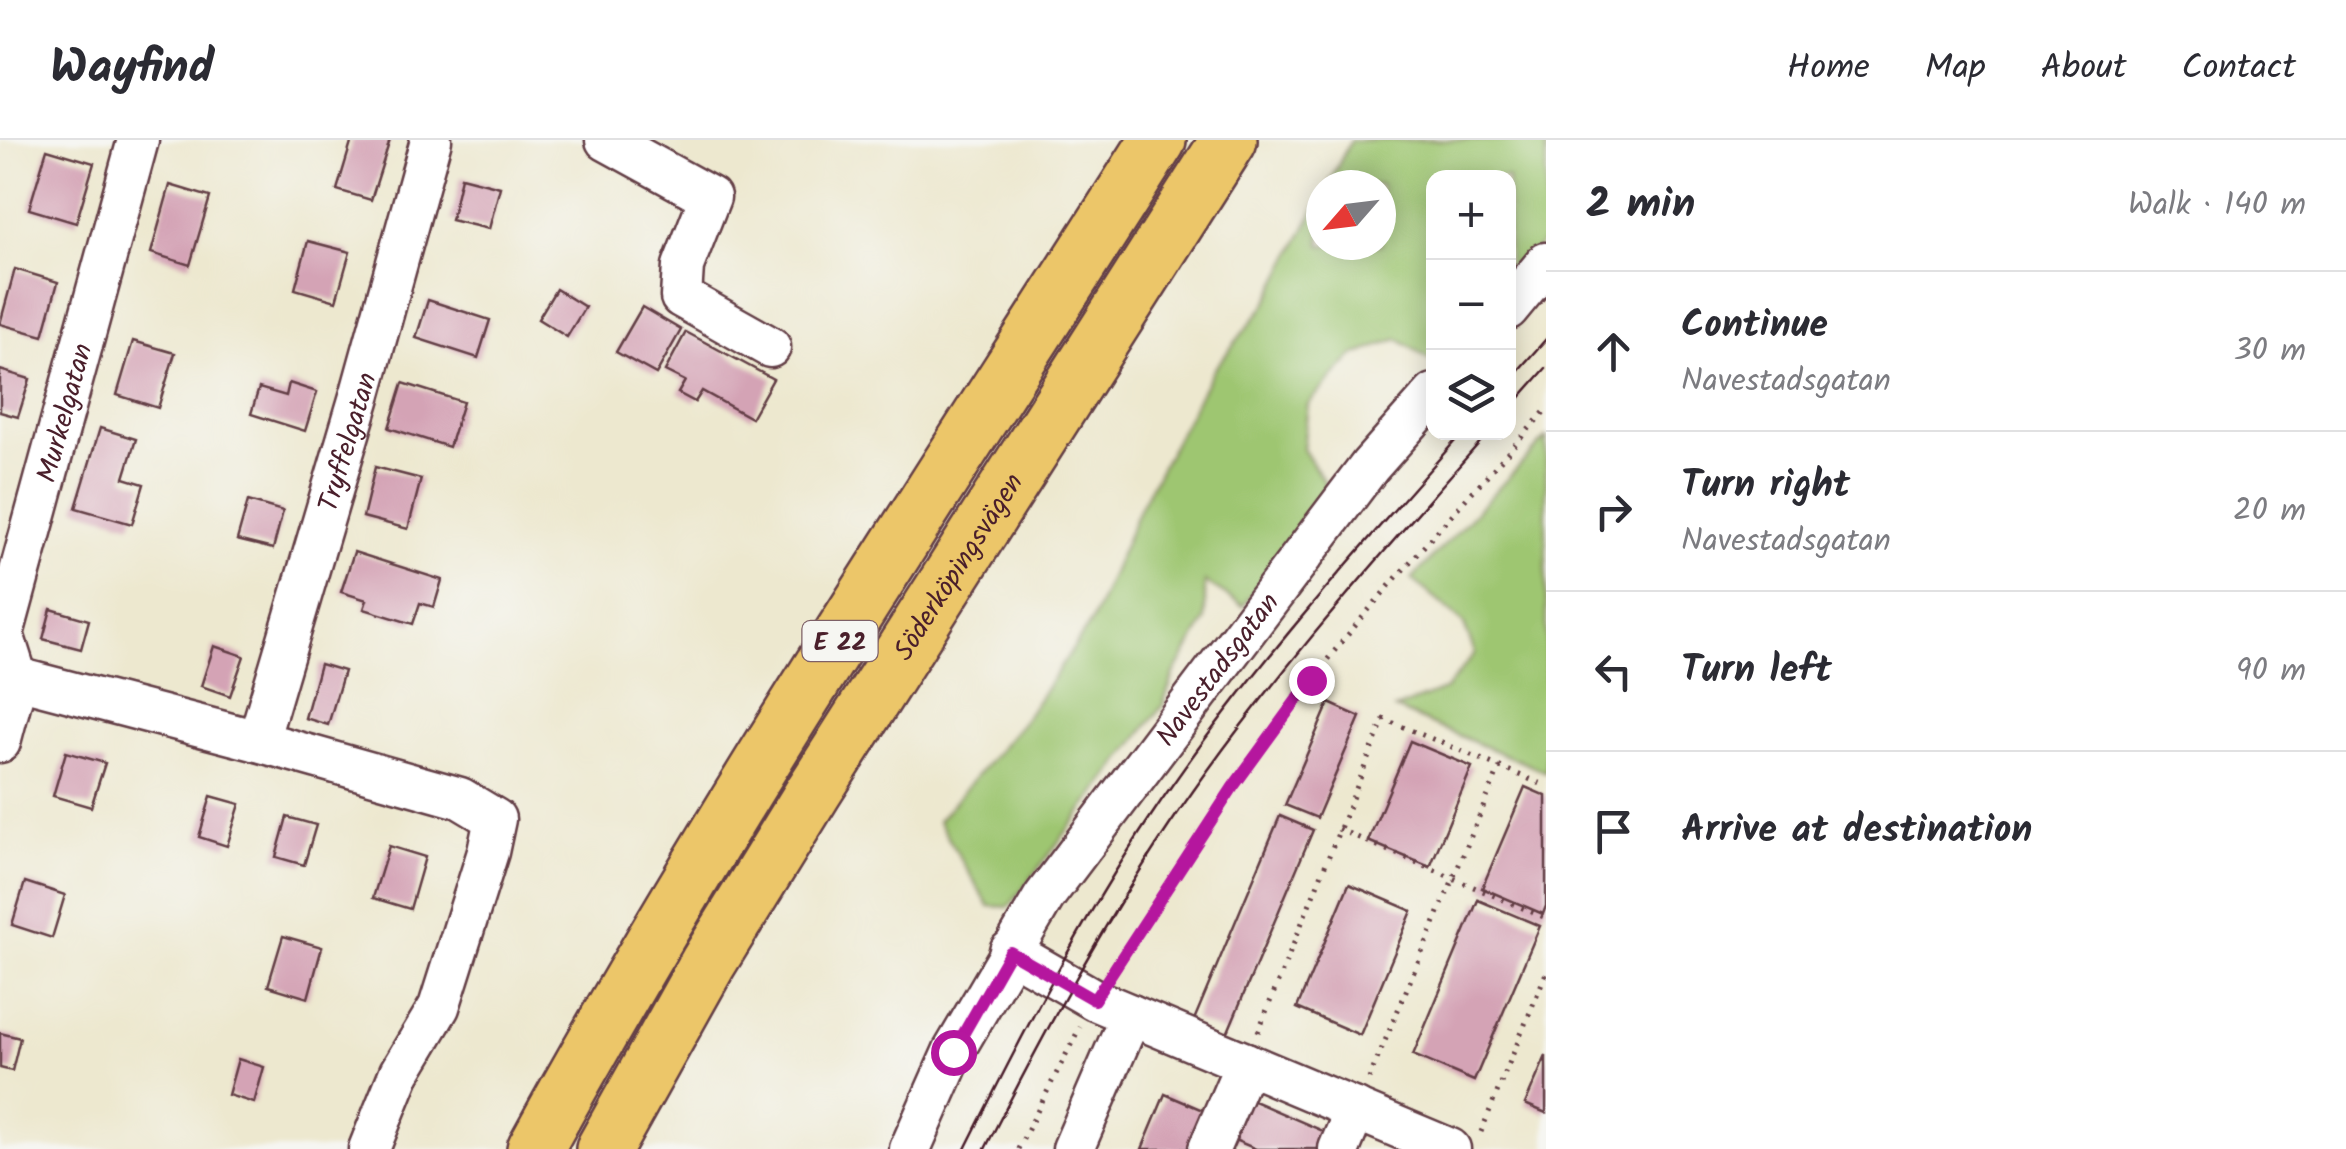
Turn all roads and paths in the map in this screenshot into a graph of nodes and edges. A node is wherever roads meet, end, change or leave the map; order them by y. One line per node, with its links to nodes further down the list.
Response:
1 (138, 140): 11 (street, Murkelgatan)
2 (431, 140): 13 (street, Tryffelgatan)
3 (606, 140): 8 (street)
4 (1158, 140): 27 (highway, E 22)
5 (1229, 140): 20 (highway, Söderköpingsvägen / E 22)
6 (1546, 263): 7 (street)
7 (1516, 299)
8 (770, 347)
9 (1426, 403): 19 (street, Navestadsgatan)
10 (1546, 410): 22 (path)
11 (17, 678): 12 (street); 13 (street)
12 (0, 742)
13 (258, 742): 26 (street)
14 (1500, 767): 15 (path); 16 (path); 17 (path)
15 (1546, 786)
16 (1338, 829): 17 (path); 24 (path)
17 (1453, 878): 18 (path); 25 (path)
18 (1546, 918)
19 (1010, 952): 22 (street); 30 (street, Navestadsgatan)
20 (708, 963): 28 (highway, Söderköpingsvägen / E 22); 29 (highway)
21 (1546, 973): 36 (path)
22 (1094, 1000): 23 (street); 31 (path)
23 (1132, 1015): 24 (street); 32 (street)
24 (1246, 1063): 25 (street); 33 (street)
25 (1356, 1109): 34 (street); 35 (street)
26 (370, 1149)
27 (535, 1149)
28 (604, 1149)
29 (639, 1149)
30 (910, 1149)
31 (1018, 1149)
32 (1073, 1149)
33 (1209, 1149)
34 (1340, 1149)
35 (1450, 1149)
36 (1474, 1149)

